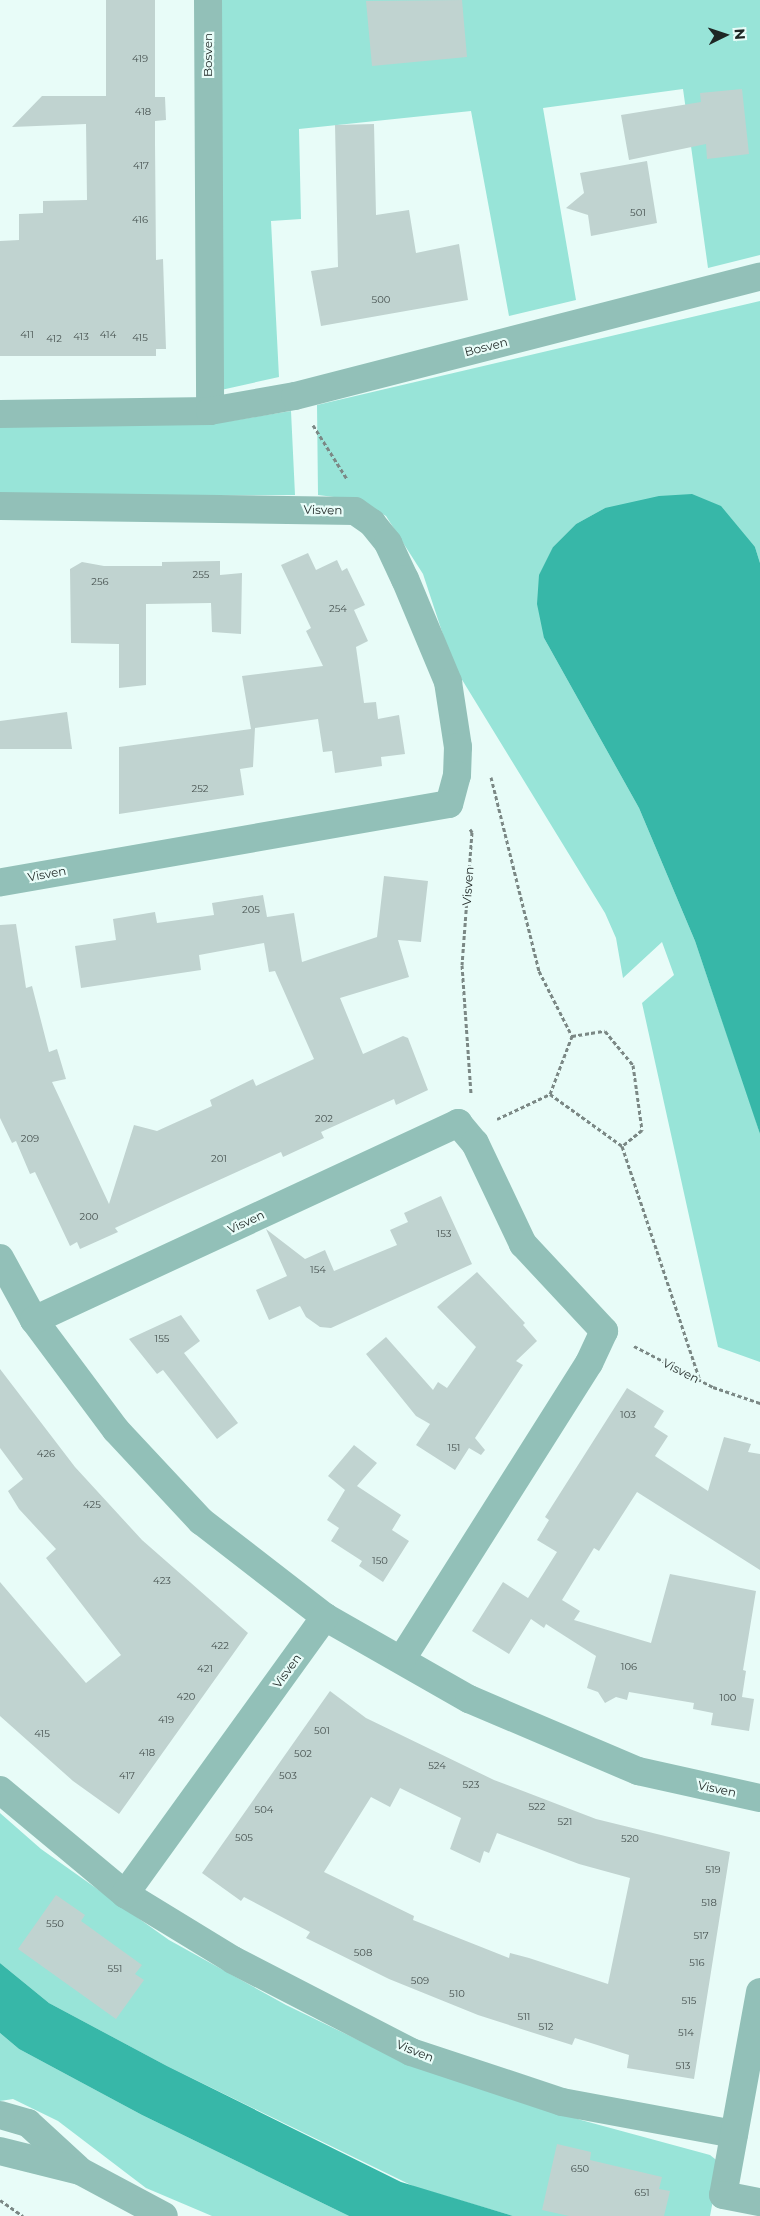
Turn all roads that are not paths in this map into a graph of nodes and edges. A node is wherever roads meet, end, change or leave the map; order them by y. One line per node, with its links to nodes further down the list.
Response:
1 (208, 0): 3 (street, Bosven)
2 (760, 277): 3 (street, Bosven)
3 (210, 411): 4 (street, Bosven)
4 (0, 414)
5 (0, 506): 6 (street, Visven)
6 (0, 882)
7 (0, 1258): 8 (street, Visven)
8 (34, 1320): 9 (street, Visven); 10 (street, Visven)
9 (325, 1618): 10 (street, Visven); 13 (street, Visven)
10 (402, 1659): 12 (street, Visven)
11 (0, 1790): 13 (street, Visven)
12 (760, 1798)
13 (125, 1894): 16 (street, Visven)
14 (760, 1992): 16 (street)
15 (0, 2115): 18 (street)
16 (734, 2134): 19 (street)
17 (0, 2151): 18 (street)
18 (80, 2171): 20 (street)
19 (760, 2202)
20 (164, 2216)

